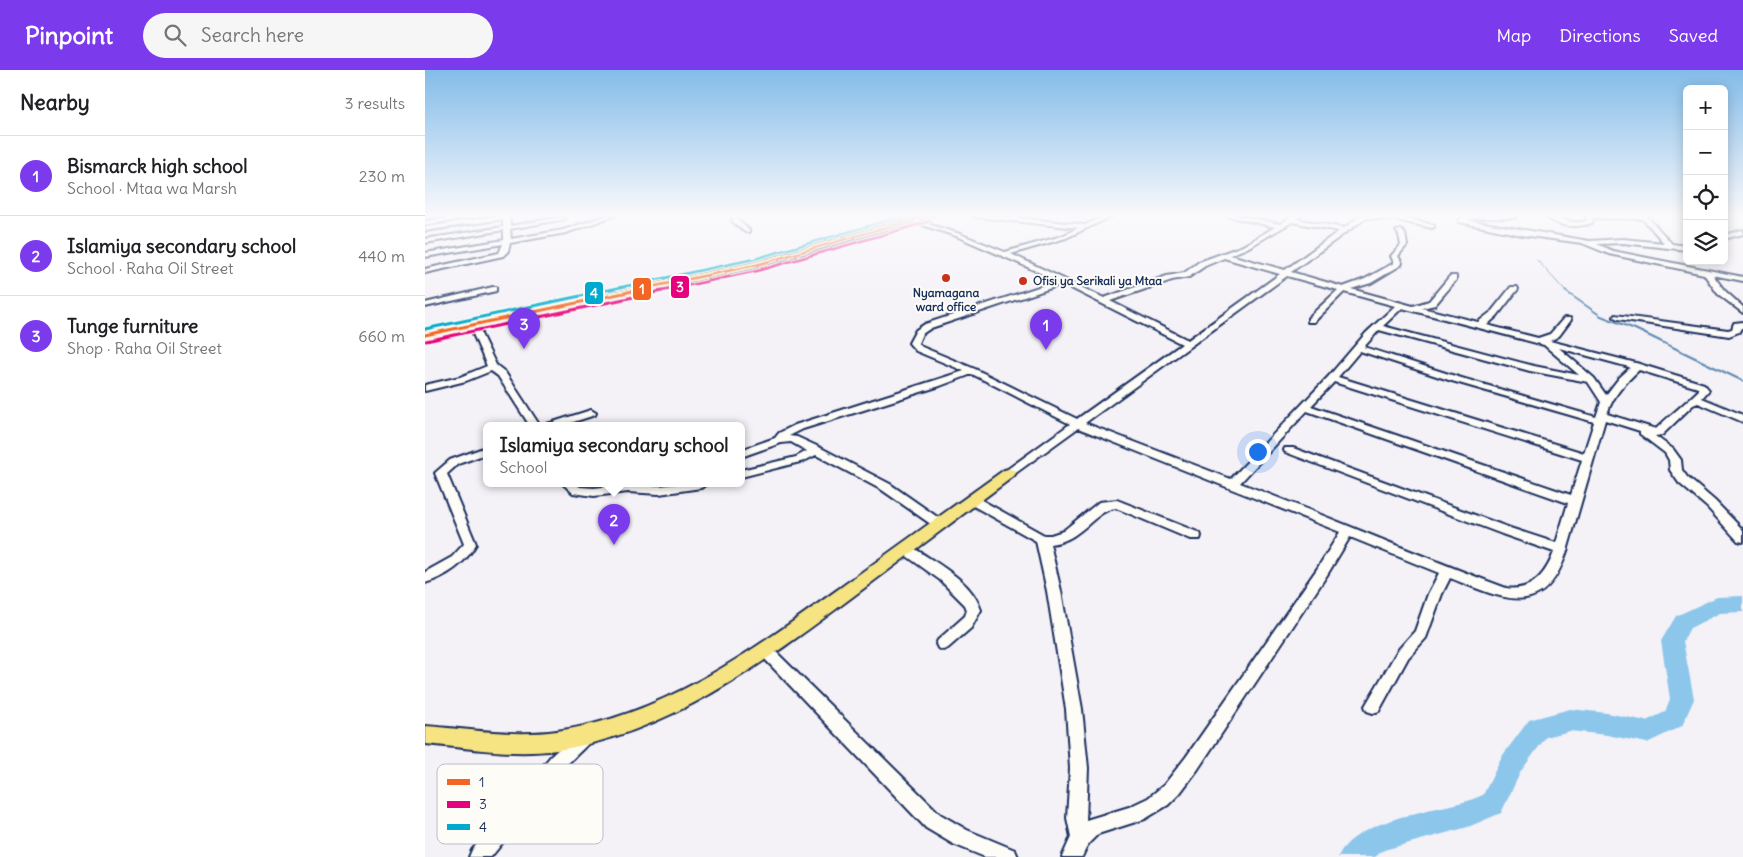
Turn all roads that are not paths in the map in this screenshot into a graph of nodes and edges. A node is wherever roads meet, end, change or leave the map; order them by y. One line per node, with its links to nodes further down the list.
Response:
1 (446, 252): 11 (street)
2 (505, 252): 15 (street)
3 (804, 252): 31 (highway)
4 (998, 252): 10 (street)
5 (1012, 252): 10 (street)
6 (1233, 252): 12 (street)
7 (1313, 252): 16 (street)
8 (1397, 252): 22 (street)
9 (1608, 252): 14 (street)
10 (1004, 254): 20 (street)
11 (425, 255)
12 (1225, 256): 16 (street); 24 (street)
13 (1683, 259): 14 (street)
14 (1669, 263): 17 (street)
15 (425, 272)
16 (1285, 272): 22 (street); 37 (street)
17 (1707, 272): 19 (street); 27 (street)
18 (1453, 278): 26 (street)
19 (1743, 279)
20 (1061, 282): 24 (street); 41 (street)
21 (493, 289): 25 (street)
22 (1343, 289): 26 (street); 29 (street)
23 (1514, 289): 32 (street)
24 (1104, 301): 37 (street)
25 (425, 305)
26 (1405, 306): 32 (street); 34 (street)
27 (1743, 311)
28 (1618, 317): 33 (street)
29 (1311, 320)
30 (1567, 320): 36 (street)
31 (478, 323): 35 (highway); 40 (street)
32 (1480, 325): 36 (street)
33 (1743, 325)
34 (1378, 327): 38 (street); 43 (street)
35 (425, 335)
36 (1542, 342): 39 (street); 43 (street)
37 (1188, 343): 53 (street)
38 (1359, 348): 42 (street); 49 (street)
39 (1633, 365): 45 (street); 46 (street)
40 (492, 367): 44 (street); 51 (street)
41 (972, 371): 53 (street); 55 (street)
42 (1333, 378): 47 (street); 60 (street)
43 (1591, 380): 46 (street)
44 (425, 388)
45 (1697, 400): 50 (street); 54 (street)
46 (1606, 402): 49 (street)
47 (1305, 407): 63 (street); 67 (street)
48 (591, 413): 52 (street)
49 (1601, 418): 54 (street); 60 (street)
50 (1743, 419)
51 (532, 422)
52 (563, 422)
53 (1078, 424): 61 (street); 63 (street)
54 (1639, 428): 71 (street)
55 (779, 440): 56 (street); 59 (street)
56 (817, 450): 62 (street); 68 (street)
57 (1289, 450): 73 (street)
58 (483, 451): 76 (street)
59 (745, 453)
60 (1588, 458): 67 (street)
61 (1009, 473): 66 (main road)
62 (746, 474)
63 (1232, 485): 69 (street)
64 (573, 487): 65 (street)
65 (675, 487)
66 (972, 500): 68 (main road); 72 (street)
67 (1575, 501): 73 (street)
68 (939, 524): 74 (main road)
69 (1346, 532): 75 (street); 83 (street)
70 (1195, 536): 72 (street)
71 (1743, 538)
72 (1042, 539): 83 (street)
73 (1561, 548): 75 (street)
74 (905, 549): 77 (street); 78 (main road)
75 (1447, 572): 79 (street)
76 (425, 578)
77 (943, 644)
78 (766, 651): 81 (main road); 86 (street)
79 (1373, 706)
80 (425, 735): 81 (main road)
81 (585, 736): 82 (street)
82 (555, 764)
83 (1081, 837): 87 (street)
84 (490, 844): 85 (street)
85 (479, 857)
86 (1008, 857)
87 (1072, 857)

